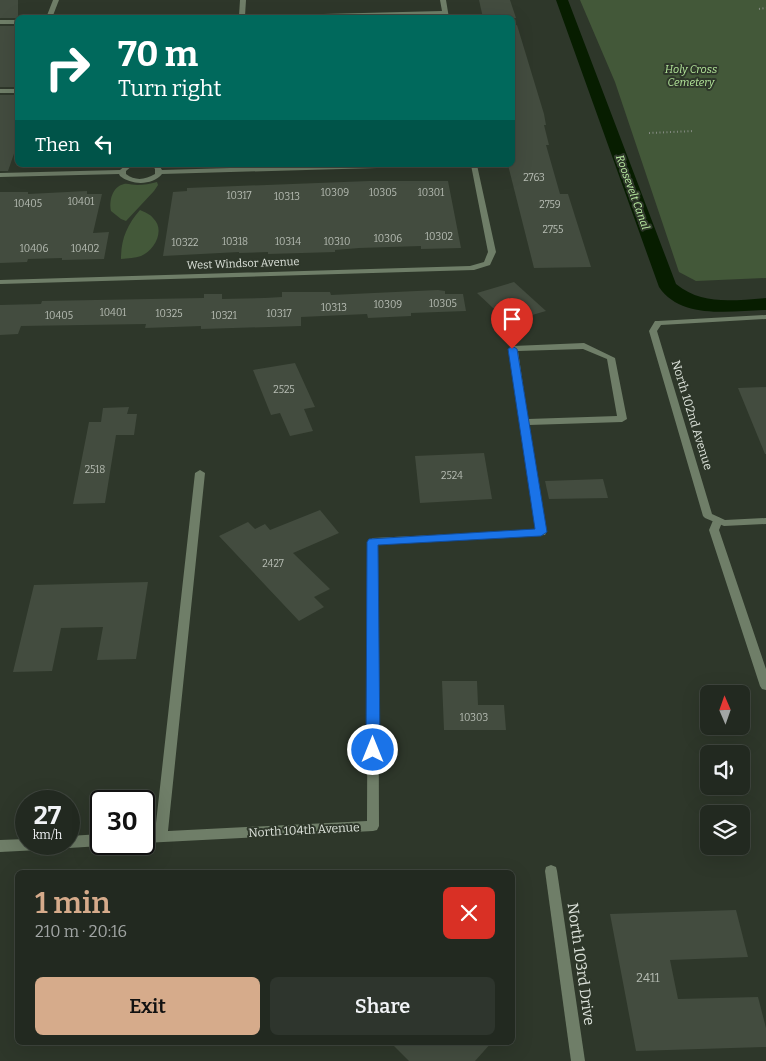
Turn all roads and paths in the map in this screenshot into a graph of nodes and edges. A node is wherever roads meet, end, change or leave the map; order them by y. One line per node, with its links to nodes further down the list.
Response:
1 (56, 0): 6 (street)
2 (243, 0): 7 (street)
3 (443, 0): 8 (street)
4 (766, 8): 5 (path)
5 (759, 9)
6 (50, 15)
7 (242, 15)
8 (445, 15)
9 (0, 22): 10 (street)
10 (15, 22)
11 (0, 91): 12 (street)
12 (15, 91)
13 (694, 130): 14 (path)
14 (649, 132)
15 (127, 167): 19 (street)
16 (242, 167): 18 (street)
17 (474, 167): 21 (street, West Windsor Avenue)
18 (157, 168): 19 (street)
19 (121, 172): 20 (street)
20 (0, 176)
21 (0, 282)
22 (766, 317): 25 (street, North 102nd Avenue)
23 (523, 422): 23 (street); 29 (street, North 104th Avenue)
24 (200, 472): 29 (street)
25 (713, 518): 26 (street); 27 (street, North 102nd Avenue)
26 (766, 521)
27 (766, 686)
28 (155, 837): 29 (street, North 104th Avenue)
29 (161, 837)
30 (15, 845): 31 (street)
31 (0, 846)
32 (551, 871): 33 (street, North 103rd Drive)
33 (578, 1061)

